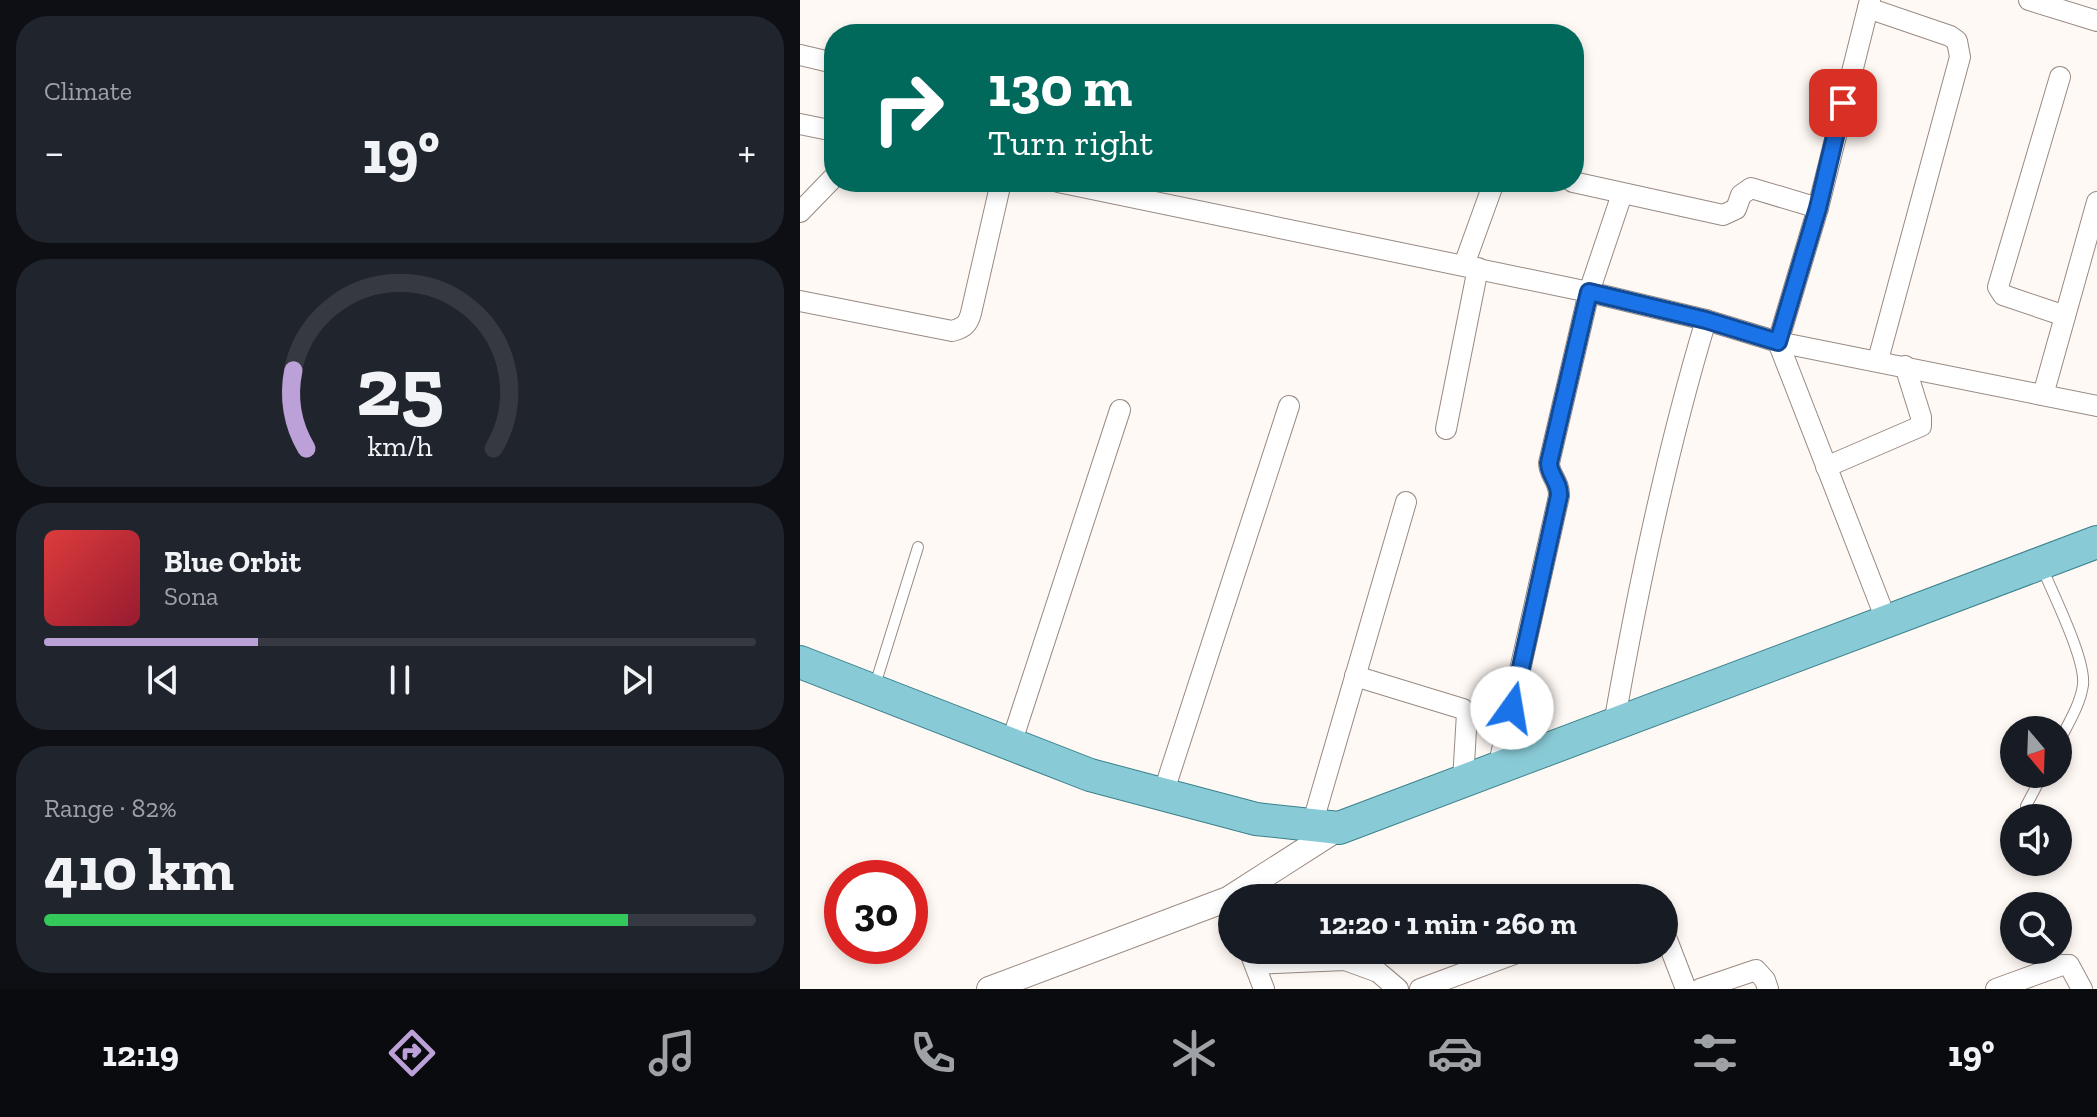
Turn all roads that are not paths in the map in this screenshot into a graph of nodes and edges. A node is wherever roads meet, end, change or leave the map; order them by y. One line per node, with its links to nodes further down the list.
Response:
1 (2029, 0): 3 (street)
2 (1869, 4): 16 (street); 24 (street)
3 (2097, 21)
4 (800, 55): 5 (street)
5 (824, 61)
6 (2060, 77): 21 (street)
7 (800, 124): 8 (street)
8 (824, 129)
9 (1584, 185): 14 (street)
10 (824, 187): 17 (street)
11 (999, 192): 20 (street)
12 (1142, 192): 18 (street)
13 (1491, 192): 18 (street)
14 (1622, 194): 16 (street); 19 (street)
15 (2097, 202): 21 (street)
16 (1818, 208): 23 (street)
17 (800, 212)
18 (1471, 267): 19 (street); 30 (street)
19 (1589, 292): 22 (street); 43 (street)
20 (800, 301)
21 (2065, 316): 26 (street)
22 (1706, 320): 23 (street); 41 (street)
23 (1778, 342): 24 (street); 31 (street)
24 (1878, 360): 25 (street)
25 (1905, 366): 26 (street); 31 (street)
26 (2043, 395): 28 (street)
27 (1289, 406): 45 (street)
28 (2097, 406)
29 (1120, 410): 42 (street)
30 (1446, 429)
31 (1826, 467): 36 (street)
32 (1406, 502): 38 (street)
33 (2097, 542): 35 (main road)
34 (918, 547): 39 (lane)
35 (2041, 563): 36 (main road); 40 (lane)
36 (1887, 622): 41 (main road)
37 (800, 662): 39 (main road)
38 (1355, 676): 44 (street); 46 (street)
39 (873, 691): 42 (main road)
40 (2072, 717)
41 (1614, 724): 43 (main road)
42 (1011, 744): 45 (main road)
43 (1498, 768): 44 (main road)
44 (1463, 781): 46 (main road)
45 (1163, 794): 46 (main road)
46 (1326, 826): 47 (street)
47 (1255, 884)
48 (1218, 908): 53 (street)
49 (1255, 964): 55 (street)
50 (1356, 964): 56 (street)
51 (1487, 964): 57 (street)
52 (1676, 964): 58 (street)
53 (1015, 984): 54 (street)
54 (989, 989)
55 (1264, 989)
56 (1398, 989)
57 (1420, 989)
58 (1686, 989)
59 (1700, 989): 60 (street)
60 (1768, 989)
61 (1996, 989): 62 (street)
62 (2082, 989)

